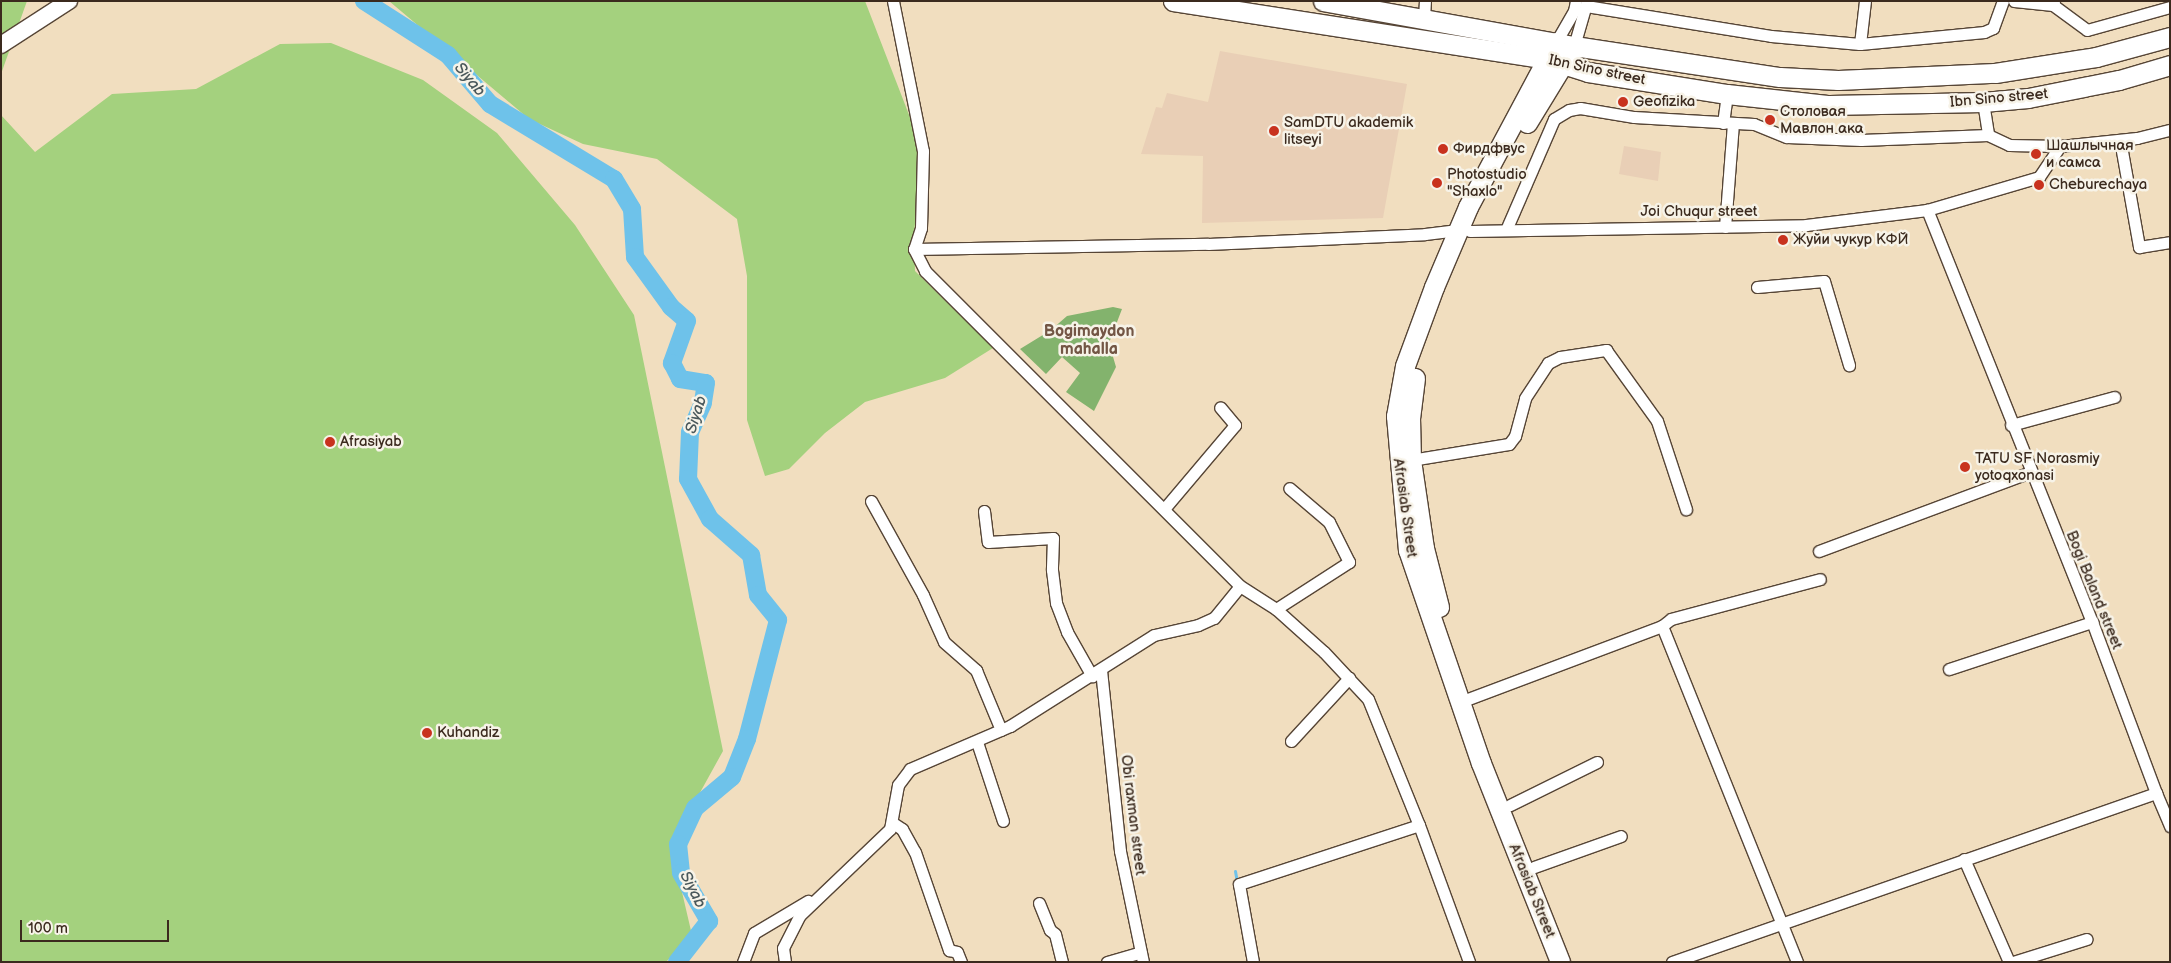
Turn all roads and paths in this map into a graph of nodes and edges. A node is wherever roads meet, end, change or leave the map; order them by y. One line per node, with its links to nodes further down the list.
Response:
1 (69, 1): 15 (street)
2 (893, 1): 30 (street)
3 (1173, 1): 16 (main road, Ibn Sino street)
4 (1323, 1): 11 (main road, Ibn Sino street)
5 (1865, 1): 14 (street)
6 (2003, 1): 14 (street)
7 (2014, 1): 9 (street)
8 (1583, 3): 13 (street); 13 (street); 14 (street)
9 (2054, 3): 10 (street)
10 (2170, 7)
11 (1424, 10): 13 (main road, Ibn Sino street)
12 (2170, 37): 13 (main road, Ibn Sino street)
13 (1565, 44): 16 (main road, Afrasiab Street)
14 (1860, 44)
15 (1, 45)
16 (1554, 63): 18 (main road, Ibn Sino street); 27 (main road, Afrasiab Street)
17 (2170, 65): 19 (main road, Ibn Sino street)
18 (1727, 94): 19 (main road, Ibn Sino street); 20 (street)
19 (1984, 102): 22 (street)
20 (1728, 124): 22 (street); 26 (street); 28 (street)
21 (2170, 130): 23 (street)
22 (1988, 135): 24 (street)
23 (2120, 140): 24 (street); 29 (street)
24 (2060, 146): 25 (street, Joi Chuqur street)
25 (1927, 210): 26 (street, Joi Chuqur street); 35 (street, Bogi Baland street)
26 (1725, 226): 28 (street, Joi Chuqur street)
27 (1464, 230): 28 (street, Joi Chuqur street); 30 (street, Joi Chuqur street); 36 (main road, Afrasiab Street); 78 (main road, Afrasiab Street)
28 (1506, 230)
29 (2170, 242)
30 (914, 249): 40 (street)
31 (1758, 288): 32 (street)
32 (1849, 365)
33 (2114, 397): 35 (street)
34 (1220, 406): 40 (street)
35 (2011, 425): 37 (street, Bogi Baland street)
36 (1411, 460): 41 (street); 52 (main road, Afrasiab Street)
37 (2030, 472): 43 (street); 47 (street, Bogi Baland street)
38 (1288, 488): 46 (street)
39 (871, 501): 53 (street)
40 (1164, 509): 45 (street)
41 (1686, 509)
42 (984, 511): 50 (street)
43 (1819, 552)
44 (1820, 579): 48 (street)
45 (1240, 586): 46 (street); 50 (street)
46 (1276, 610): 51 (street)
47 (2092, 622): 49 (street); 57 (street, Bogi Baland street)
48 (1662, 626): 52 (street); 68 (street)
49 (1949, 669)
50 (1096, 673): 53 (street); 70 (street, Obi raxman street)
51 (1349, 678): 54 (street); 61 (street)
52 (1468, 698): 58 (main road, Afrasiab Street)
53 (1002, 730): 55 (street)
54 (1291, 741)
55 (977, 742): 59 (street); 60 (street)
56 (1597, 762): 58 (street)
57 (2156, 793): 62 (street, Bogi Baland street); 64 (street)
58 (1510, 805): 65 (main road, Afrasiab Street)
59 (1002, 821)
60 (893, 823): 66 (street); 73 (street)
61 (1420, 825): 76 (street); 77 (street)
62 (2170, 826)
63 (1621, 836): 65 (street)
64 (1964, 859): 68 (street); 82 (street)
65 (1534, 867): 79 (main road, Afrasiab Street)
66 (816, 897): 71 (street); 72 (street)
67 (1039, 903): 74 (street)
68 (1781, 923): 80 (street); 81 (street)
69 (2087, 939): 82 (street)
70 (1142, 957): 75 (street)
71 (743, 962)
72 (785, 962)
73 (961, 962)
74 (1062, 962)
75 (1107, 962)
76 (1253, 962)
77 (1470, 962)
78 (1560, 962)
79 (1571, 962)
80 (1672, 962)
81 (1797, 962)
82 (2011, 962)

